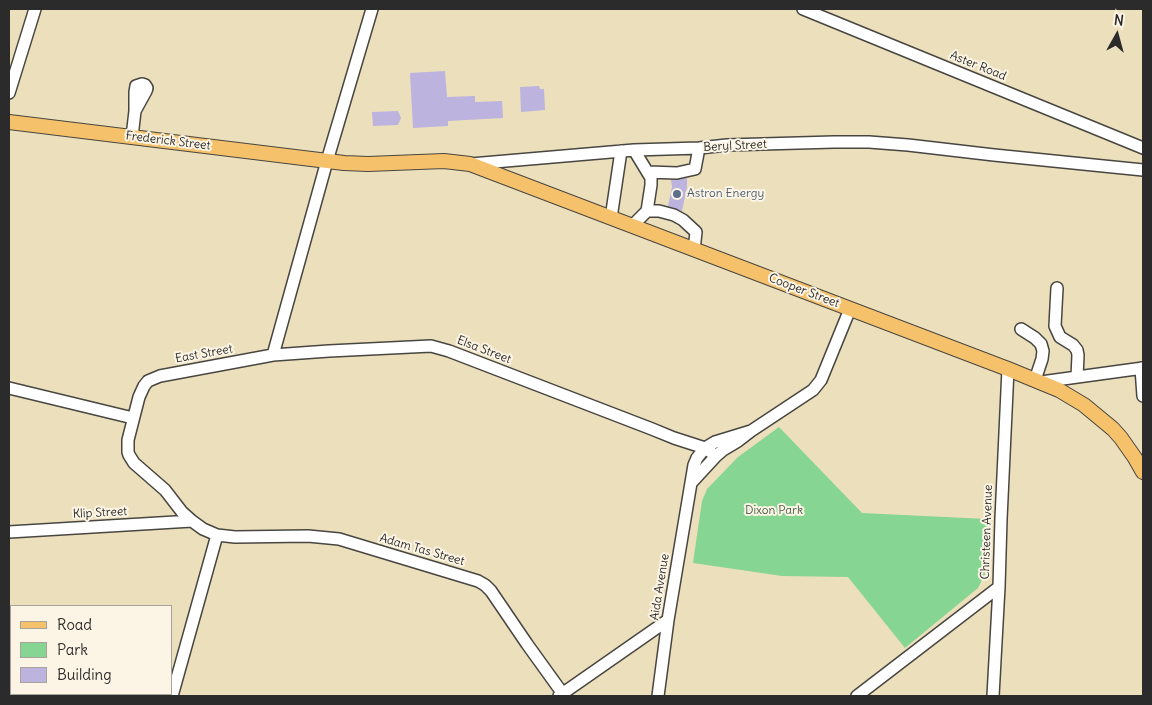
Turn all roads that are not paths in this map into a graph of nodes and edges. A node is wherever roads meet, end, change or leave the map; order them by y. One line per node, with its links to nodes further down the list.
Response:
1 (34, 9): 5 (street)
2 (372, 9): 13 (street)
3 (803, 9): 4 (street, Aster Road)
4 (822, 12): 10 (street, Aster Road)
5 (9, 93)
6 (135, 112): 8 (street)
7 (9, 122): 8 (main road, Frederick Street)
8 (132, 137): 13 (main road, Frederick Street)
9 (699, 148): 11 (street, Beryl Street); 15 (street, Beryl Street); 16 (street)
10 (1143, 148)
11 (634, 150): 12 (street, Beryl Street); 16 (street)
12 (621, 151): 14 (street, Beryl Street); 18 (street)
13 (327, 162): 14 (main road, Beryl Street); 24 (street)
14 (470, 164): 18 (main road, Cooper Street)
15 (1143, 170)
16 (648, 172): 17 (street)
17 (647, 211): 19 (street); 20 (street)
18 (611, 218): 19 (main road, Cooper Street)
19 (632, 226): 20 (main road, Cooper Street)
20 (694, 250): 22 (main road, Cooper Street)
21 (1057, 288): 27 (street)
22 (850, 309): 26 (main road, Cooper Street); 32 (street)
23 (1021, 329): 28 (street)
24 (273, 355): 31 (street, East Street); 33 (street, Elsa Street)
25 (1142, 368): 27 (street); 30 (street)
26 (1008, 369): 28 (main road, Cooper Street); 42 (street, Christeen Avenue)
27 (1077, 377): 28 (street)
28 (1038, 381): 37 (main road, Cooper Street)
29 (9, 388): 31 (street)
30 (1143, 396)
31 (133, 418): 39 (street, East Street)
32 (751, 431): 34 (street); 36 (street)
33 (674, 438): 34 (street, Elsa Street); 35 (street, Elsa Street)
34 (704, 448): 35 (street, Aida Avenue); 36 (street, Elsa Street)
35 (697, 458): 36 (street, Elsa Street); 38 (street, Aida Avenue)
36 (712, 460): 38 (street)
37 (1143, 472)
38 (692, 482): 43 (street, Aida Avenue)
39 (192, 521): 40 (street, Klip Street); 41 (street, East Street)
40 (9, 532)
41 (218, 535): 44 (street, Adam Tas Street); 45 (street)
42 (999, 587): 47 (street); 48 (street, Christeen Avenue)
43 (668, 620): 44 (street); 46 (street, Aida Avenue)
44 (561, 695)
45 (172, 696)
46 (658, 696)
47 (856, 696)
48 (993, 696)

